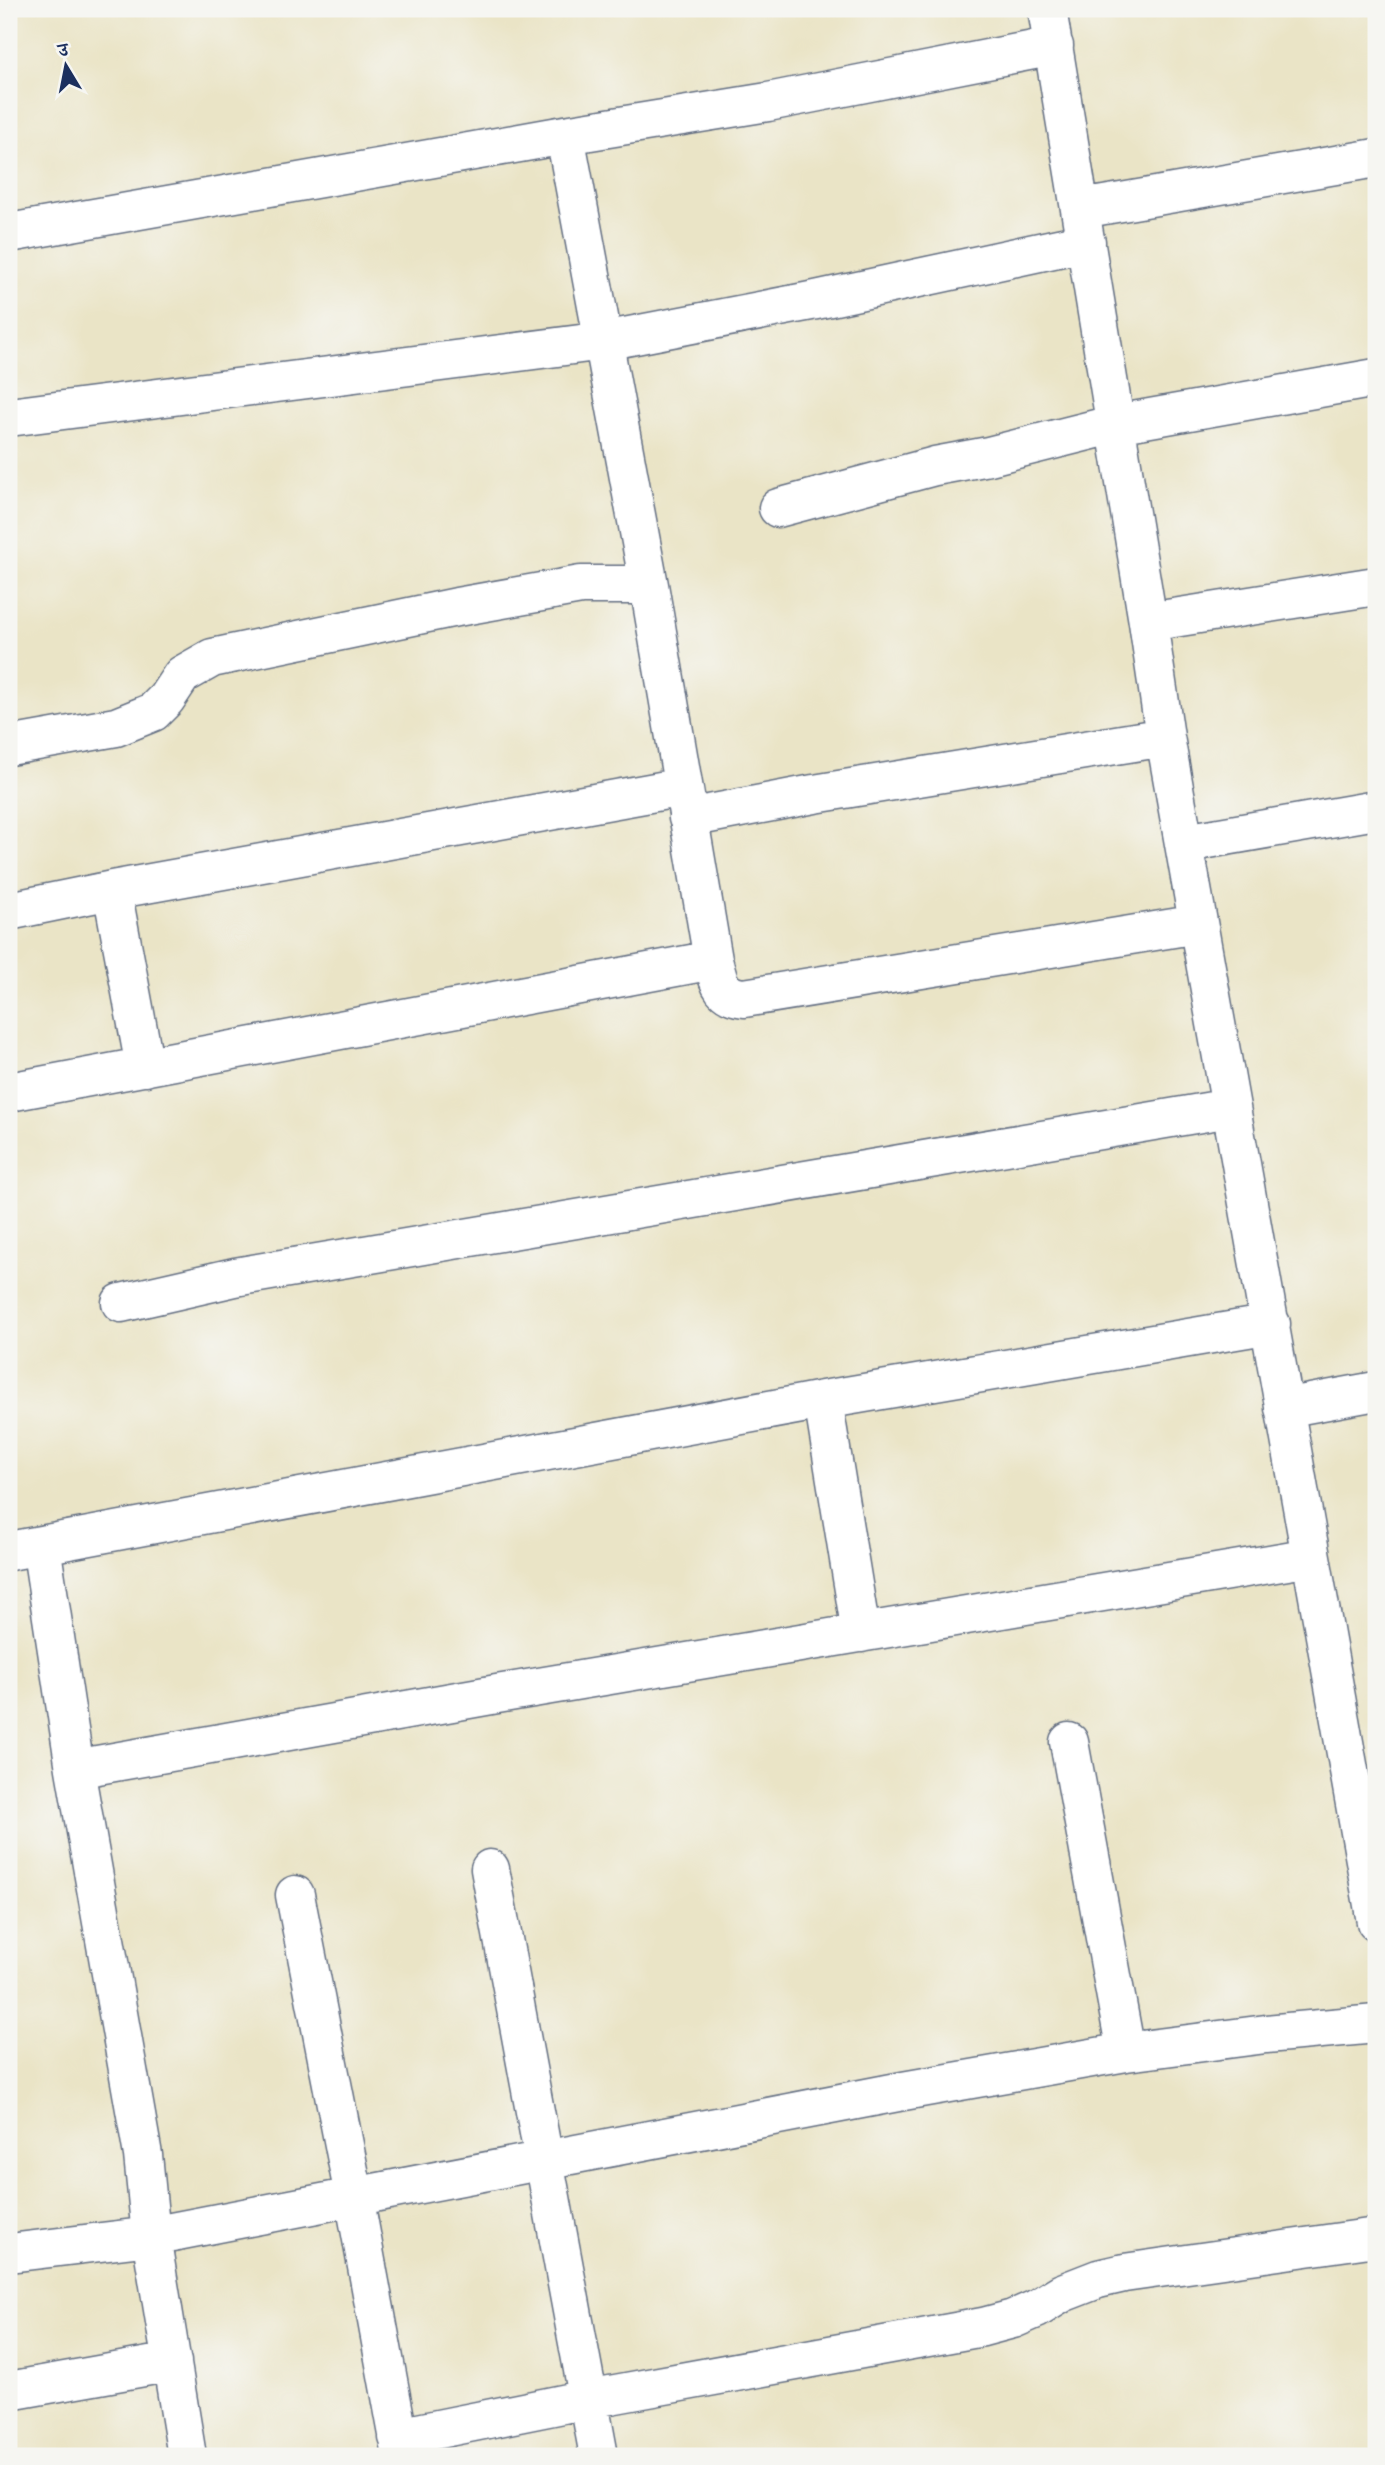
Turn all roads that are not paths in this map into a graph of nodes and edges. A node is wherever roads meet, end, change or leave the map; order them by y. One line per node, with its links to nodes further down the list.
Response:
1 (1047, 9): 2 (street)
2 (1054, 46): 3 (street); 5 (street)
3 (565, 135): 6 (street); 7 (street)
4 (1376, 158): 5 (street)
5 (1084, 225): 7 (street); 10 (street)
6 (9, 233)
7 (604, 341): 9 (street); 12 (street)
8 (1376, 378): 10 (street)
9 (9, 417)
10 (1116, 424): 11 (street); 14 (street)
11 (778, 508)
12 (649, 584): 16 (street); 17 (street)
13 (1376, 586): 14 (street)
14 (1148, 622): 15 (street)
15 (1165, 737): 17 (street); 19 (street)
16 (9, 746)
17 (686, 802): 20 (street); 23 (street)
18 (1376, 810): 19 (street)
19 (1185, 844): 22 (street)
20 (112, 890): 21 (street); 24 (street)
21 (9, 911)
22 (1198, 924): 23 (street); 26 (street)
23 (713, 960): 24 (street)
24 (145, 1066): 25 (street)
25 (9, 1092)
26 (1230, 1108): 27 (street); 28 (street)
27 (121, 1303)
28 (1270, 1324): 30 (street); 31 (street)
29 (1376, 1391): 31 (street)
30 (823, 1400): 32 (street); 34 (street)
31 (1284, 1408): 33 (street)
32 (25, 1548): 36 (street)
33 (1311, 1557): 34 (street); 37 (street)
34 (861, 1633): 36 (street)
35 (1069, 1742): 42 (street)
36 (75, 1769): 45 (street)
37 (1364, 1777): 40 (street)
38 (490, 1869): 43 (street)
39 (295, 1895): 44 (street)
40 (1376, 1922)
41 (1376, 2024): 42 (street)
42 (1126, 2052): 43 (street)
43 (542, 2160): 44 (street); 50 (street)
44 (354, 2196): 45 (street); 51 (street)
45 (151, 2236): 47 (street); 48 (street)
46 (1376, 2237): 50 (street)
47 (9, 2253)
48 (172, 2362): 49 (street); 52 (street)
49 (9, 2391)
50 (589, 2399): 51 (street); 53 (street)
51 (400, 2446)
52 (187, 2456)
53 (599, 2456)

